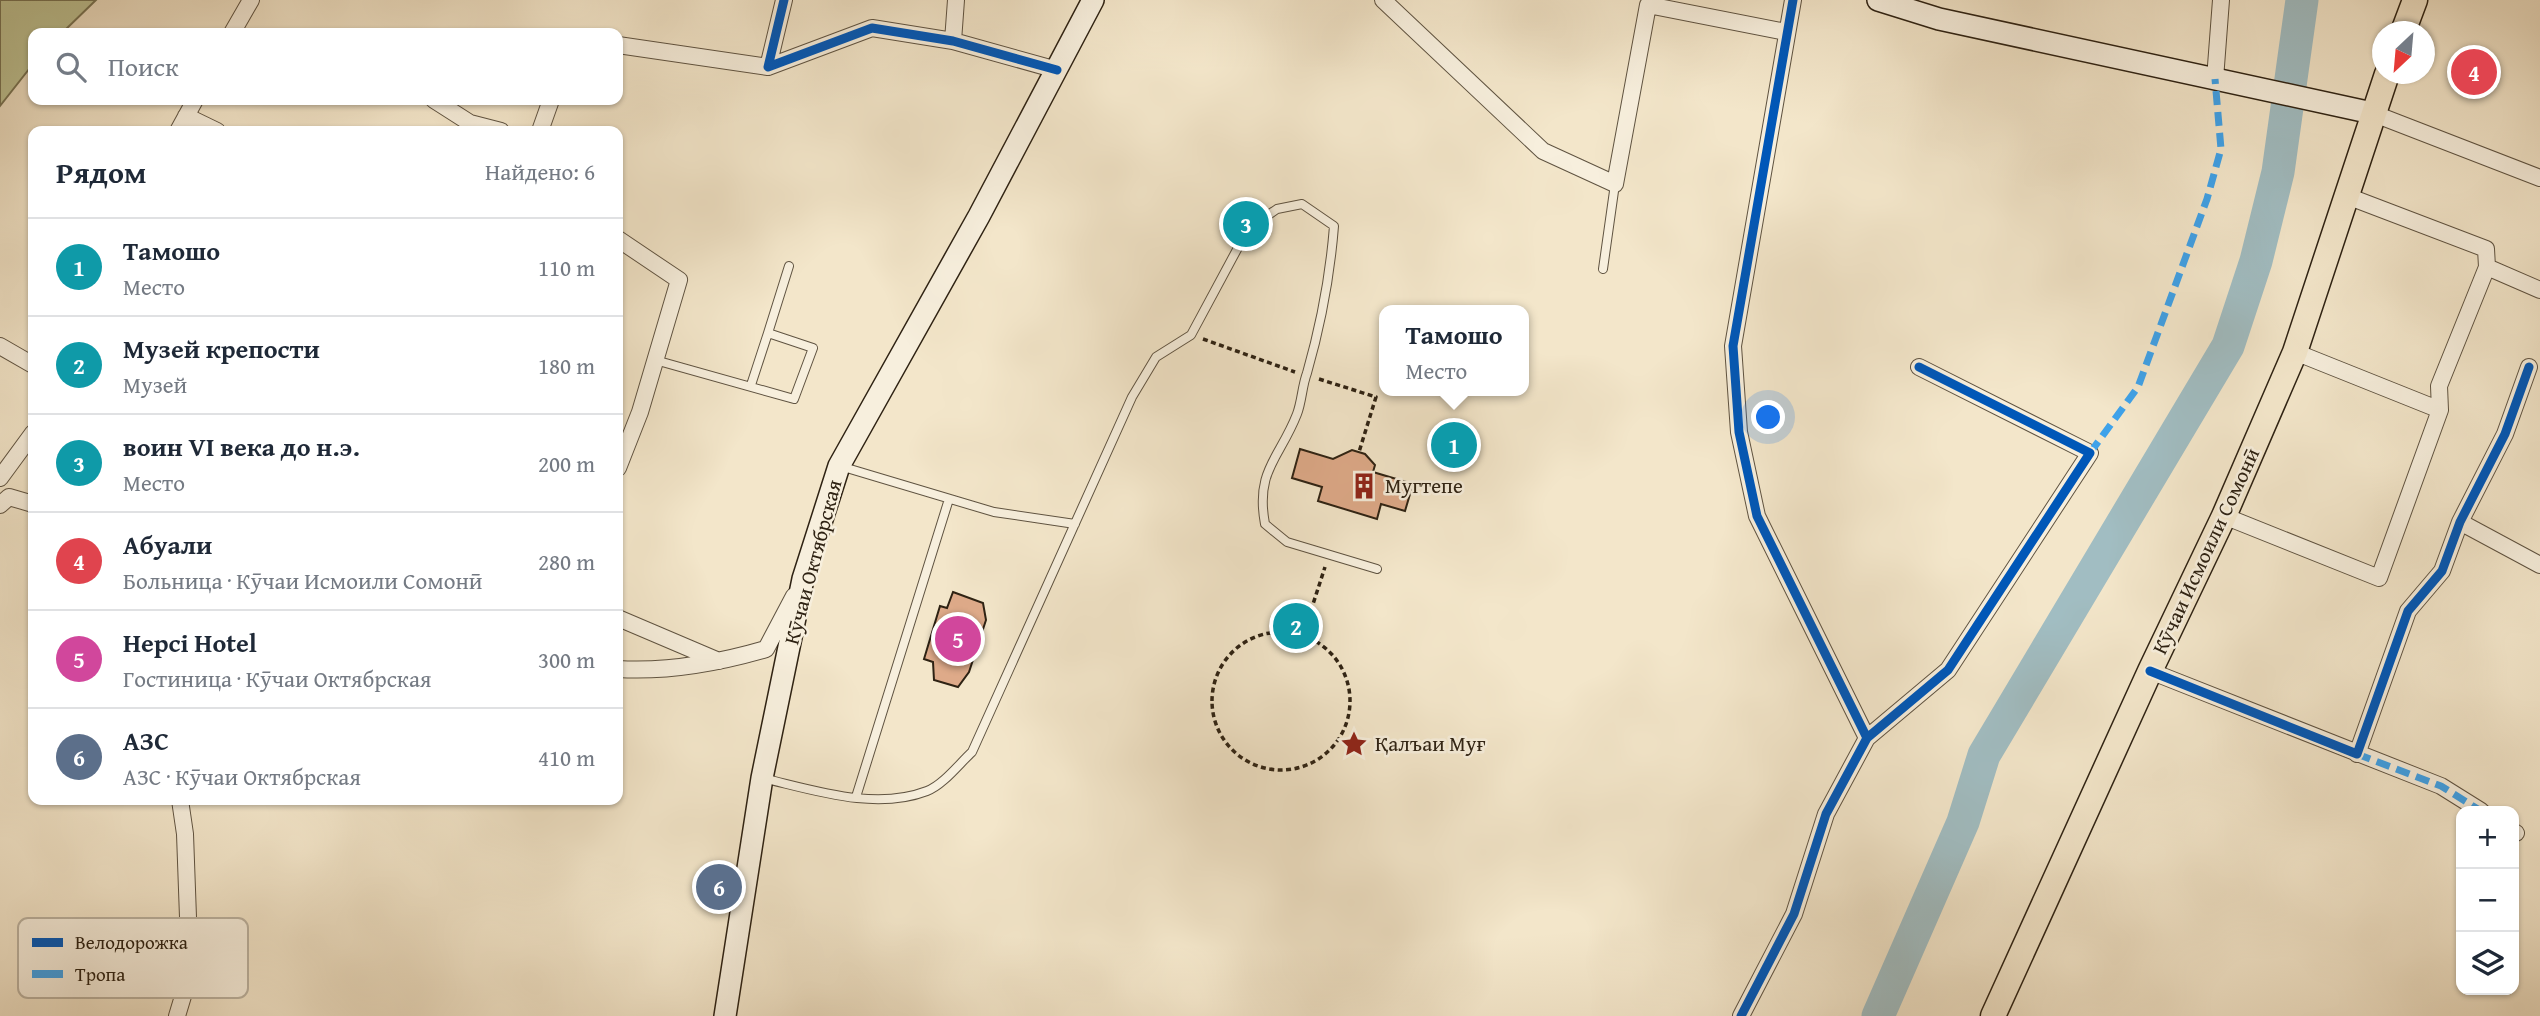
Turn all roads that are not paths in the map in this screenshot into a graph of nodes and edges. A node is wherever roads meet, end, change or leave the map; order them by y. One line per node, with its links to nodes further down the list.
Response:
1 (251, 0): 11 (street)
2 (784, 0): 15 (street)
3 (956, 0): 13 (street)
4 (1093, 0): 16 (main road, Кӯчаи Октябрская)
5 (1383, 0): 29 (street)
6 (1793, 0): 12 (street)
7 (1878, 0): 17 (main road)
8 (2221, 0): 17 (street)
9 (2415, 0): 10 (main road)
10 (2407, 21)
11 (235, 28)
12 (1786, 32): 29 (street); 62 (street)
13 (953, 41): 15 (street); 16 (street)
14 (623, 47): 15 (street)
15 (768, 67)
16 (1057, 70): 47 (main road, Кӯчаи Октябрская)
17 (2215, 79): 22 (main road)
18 (2381, 84): 22 (main road, Кӯчаи Исмоили Сомонӣ)
19 (192, 105): 23 (street)
20 (442, 105): 26 (street)
21 (549, 105): 27 (street)
22 (2364, 110): 28 (street); 30 (main road, Кӯчаи Исмоили Сомонӣ)
23 (186, 116): 24 (street); 25 (street)
24 (180, 126)
25 (207, 126)
26 (482, 126)
27 (542, 126)
28 (2540, 178)
29 (1615, 184): 34 (lane)
30 (2347, 196): 33 (street); 38 (main road, Кӯчаи Исмоили Сомонӣ)
31 (623, 242): 39 (street)
32 (789, 266): 36 (lane)
33 (2487, 267): 35 (street); 44 (street)
34 (1603, 269)
35 (2540, 290)
36 (768, 333): 43 (lane); 43 (lane)
37 (0, 346): 40 (street)
38 (2295, 352): 44 (street); 52 (main road, Кӯчаи Исмоили Сомонӣ)
39 (655, 360): 43 (lane); 46 (street)
40 (28, 362)
41 (1919, 367): 62 (street)
42 (2529, 367): 53 (street)
43 (751, 385)
44 (2440, 410): 52 (street)
45 (28, 440): 48 (street)
46 (623, 455)
47 (839, 466): 49 (lane); 57 (main road, Кӯчаи Октябрская)
48 (0, 479): 50 (street)
49 (949, 499): 54 (lane); 65 (lane)
50 (5, 501): 51 (street)
51 (28, 503)
52 (2224, 516): 61 (main road, Кӯчаи Исмоили Сомонӣ)
53 (2460, 522): 55 (street); 63 (street)
54 (1075, 524): 56 (lane); 65 (lane)
55 (2540, 565)
56 (1377, 569)
57 (803, 579): 59 (street); 64 (main road, Кӯчаи Октябрская)
58 (623, 620): 59 (street)
59 (721, 662): 60 (street)
60 (623, 669)
61 (2150, 671): 63 (street); 73 (main road, Кӯчаи Исмоили Сомонӣ)
62 (1867, 738): 72 (street)
63 (2357, 754): 67 (street)
64 (762, 778): 65 (lane); 71 (main road, Кӯчаи Октябрская)
65 (856, 797)
66 (181, 805): 68 (street)
67 (2473, 806)
68 (188, 918)
69 (182, 998): 70 (street)
70 (177, 1016)
71 (725, 1016)
72 (1741, 1016)
73 (1993, 1016)

